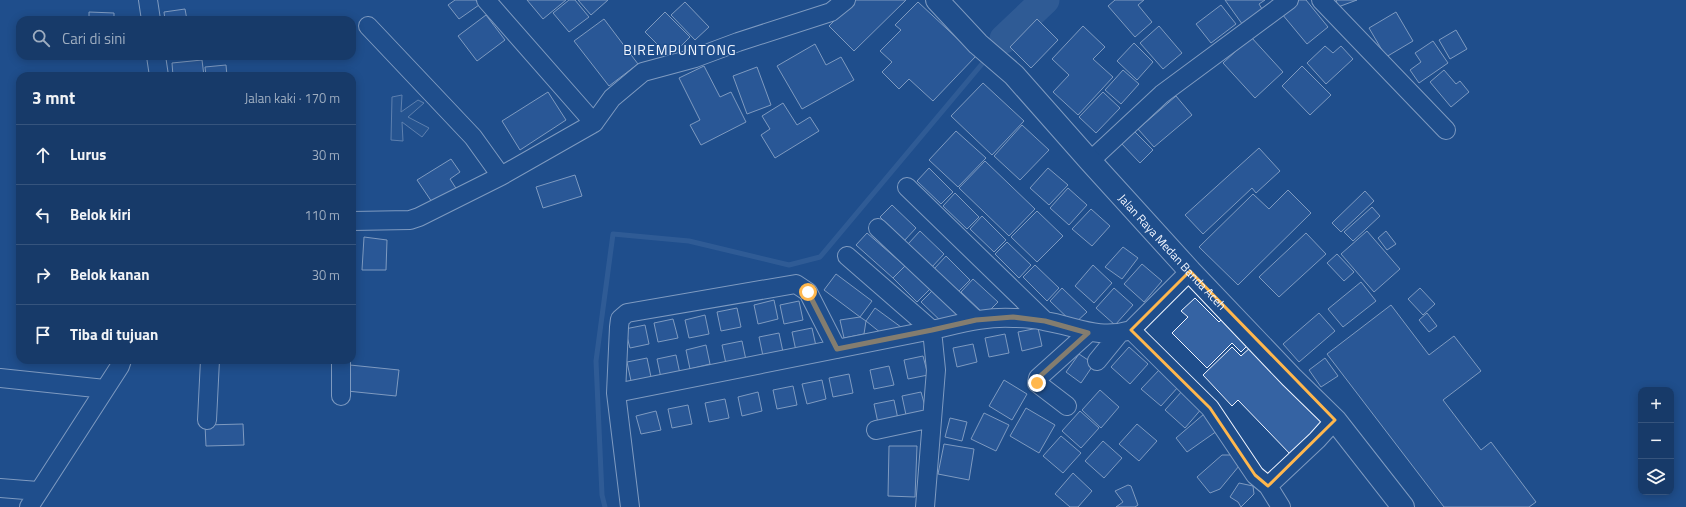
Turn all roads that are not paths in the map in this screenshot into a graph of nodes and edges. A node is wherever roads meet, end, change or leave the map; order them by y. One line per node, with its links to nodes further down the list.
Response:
1 (148, 0): 7 (street)
2 (486, 0): 11 (street)
3 (846, 0): 11 (street)
4 (937, 0): 13 (highway, Jalan Raya Medan Banda Aceh)
5 (1289, 0): 13 (street)
6 (1321, 0): 12 (street)
7 (150, 16)
8 (368, 26): 14 (street)
9 (157, 60): 10 (street)
10 (158, 72)
11 (594, 123): 14 (street)
12 (1446, 130)
13 (1090, 161): 19 (highway, Jalan Raya Medan Banda Aceh)
14 (501, 176): 16 (street)
15 (907, 187): 21 (street)
16 (356, 221)
17 (878, 228): 20 (street)
18 (847, 256): 22 (street)
19 (1190, 271): 23 (street); 37 (highway, Jalan Raya Medan Banda Aceh)
20 (976, 320): 21 (street); 22 (street)
21 (1045, 321): 24 (street)
22 (932, 330): 25 (street); 35 (street)
23 (1125, 332): 24 (street); 26 (street); 39 (street)
24 (1088, 333): 34 (street)
25 (837, 349): 32 (street); 32 (street)
26 (1097, 361)
27 (120, 364): 31 (street)
28 (210, 364): 36 (street)
29 (342, 364): 33 (street)
30 (0, 378): 31 (street)
31 (105, 389): 41 (street)
32 (616, 393): 43 (street)
33 (341, 396)
34 (1067, 406)
35 (932, 418): 38 (street); 44 (street)
36 (207, 420)
37 (1335, 420): 39 (street); 46 (highway, Jalan Raya Medan Banda Aceh)
38 (876, 430)
39 (1268, 486): 45 (street)
40 (0, 488): 41 (street)
41 (38, 491): 42 (street)
42 (28, 507)
43 (630, 507)
44 (926, 507)
45 (1281, 507)
46 (1403, 507)

